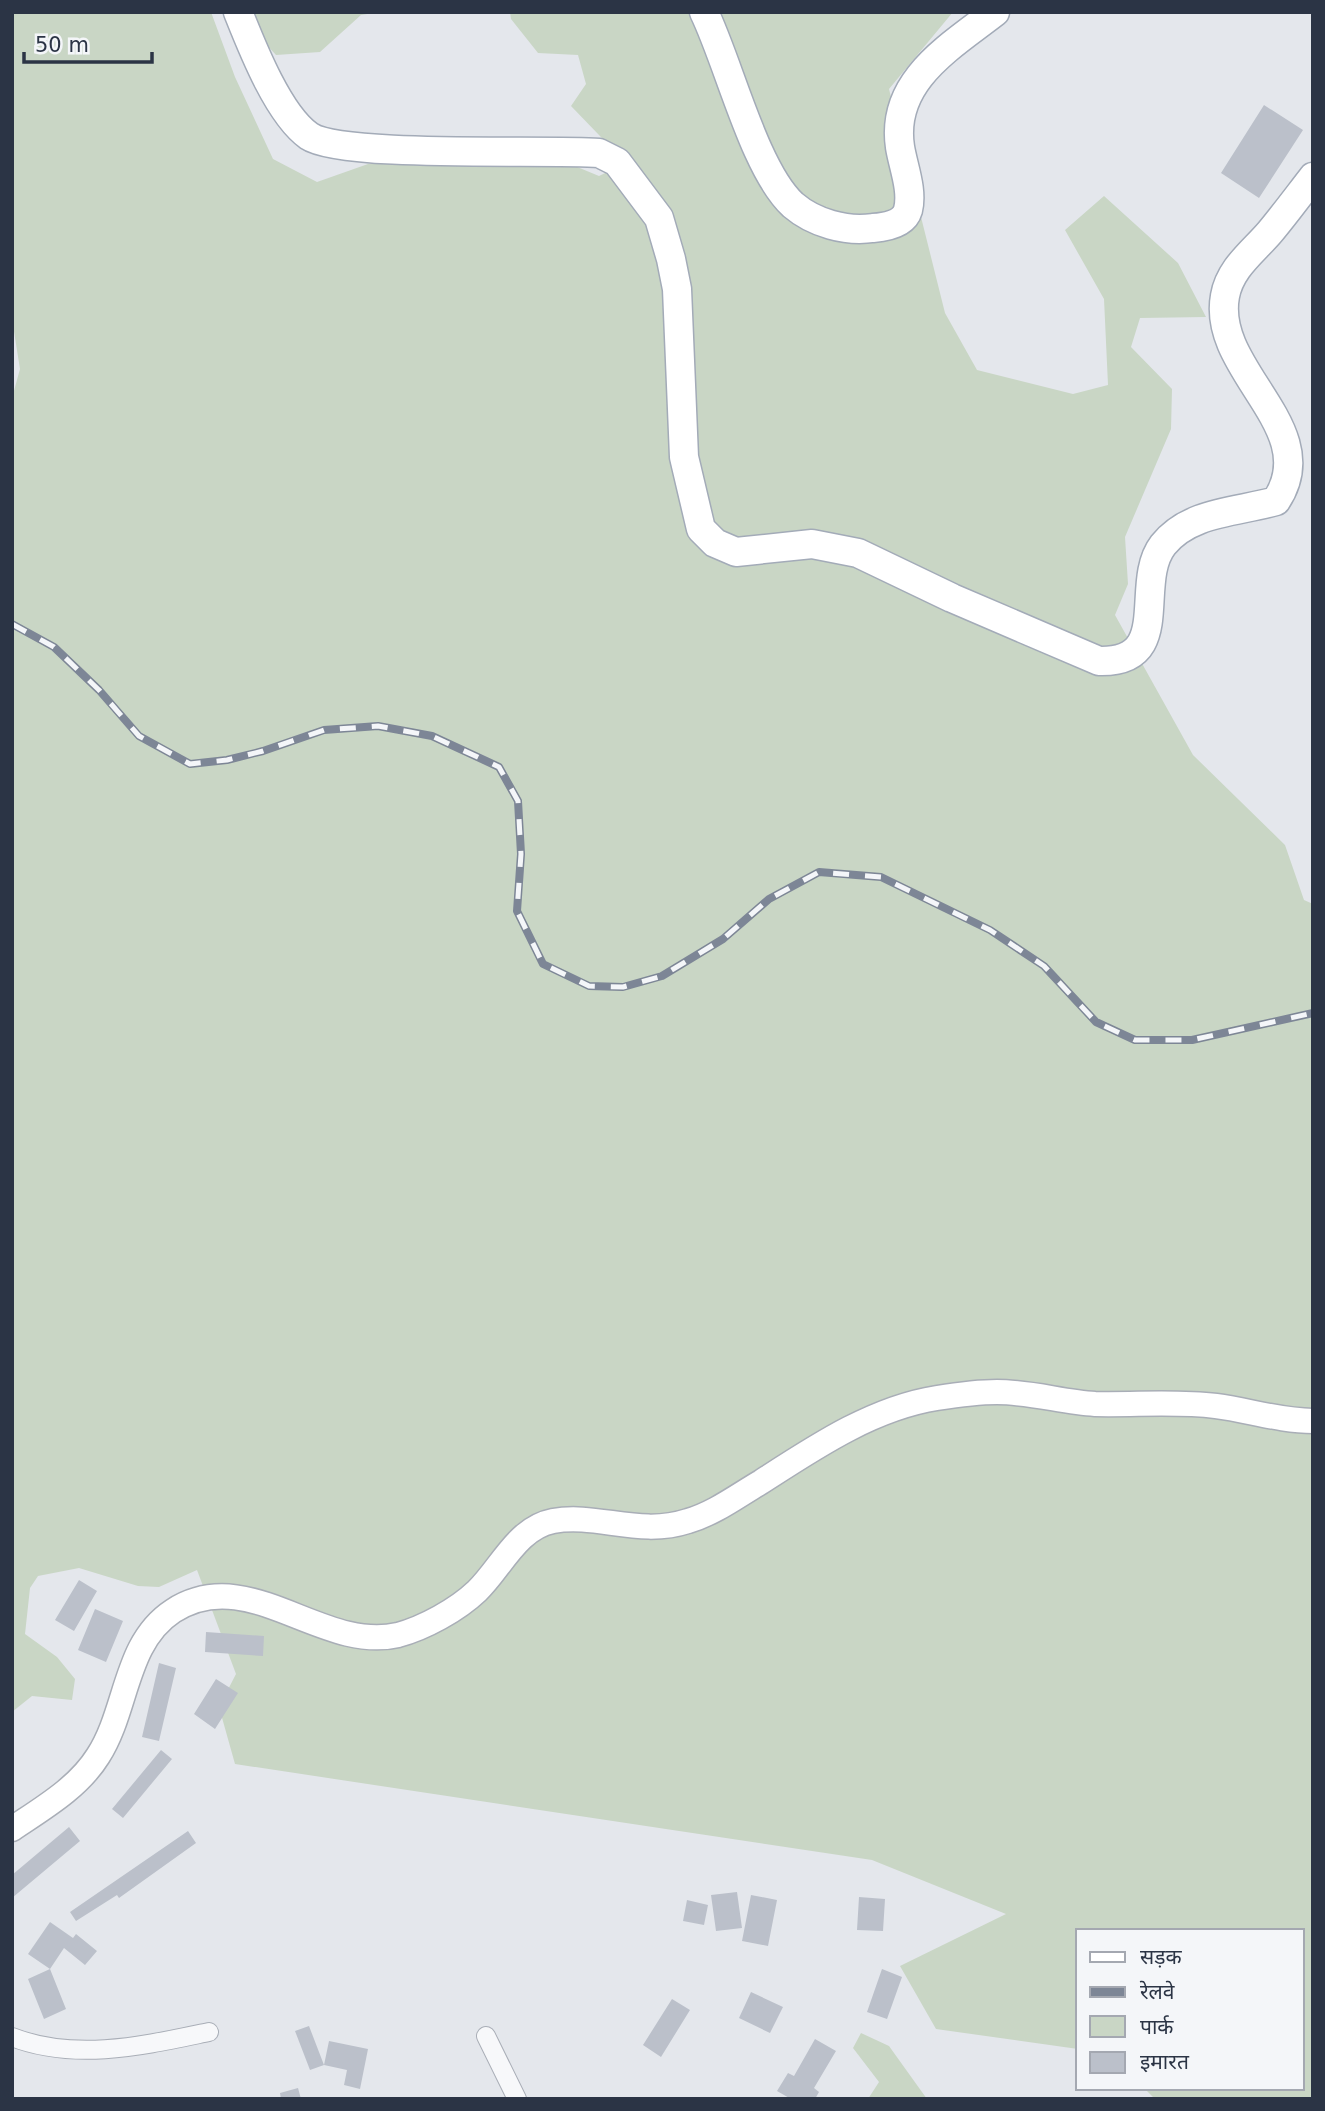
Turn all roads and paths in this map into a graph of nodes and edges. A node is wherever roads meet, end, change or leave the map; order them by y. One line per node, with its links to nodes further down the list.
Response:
1 (238, 12): 4 (main road)
2 (704, 12): 3 (main road)
3 (995, 12)
4 (1313, 177)
5 (1313, 1421): 6 (street)
6 (12, 1829)
7 (209, 2032): 9 (street)
8 (486, 2036): 10 (street)
9 (12, 2037)
10 (517, 2099)

